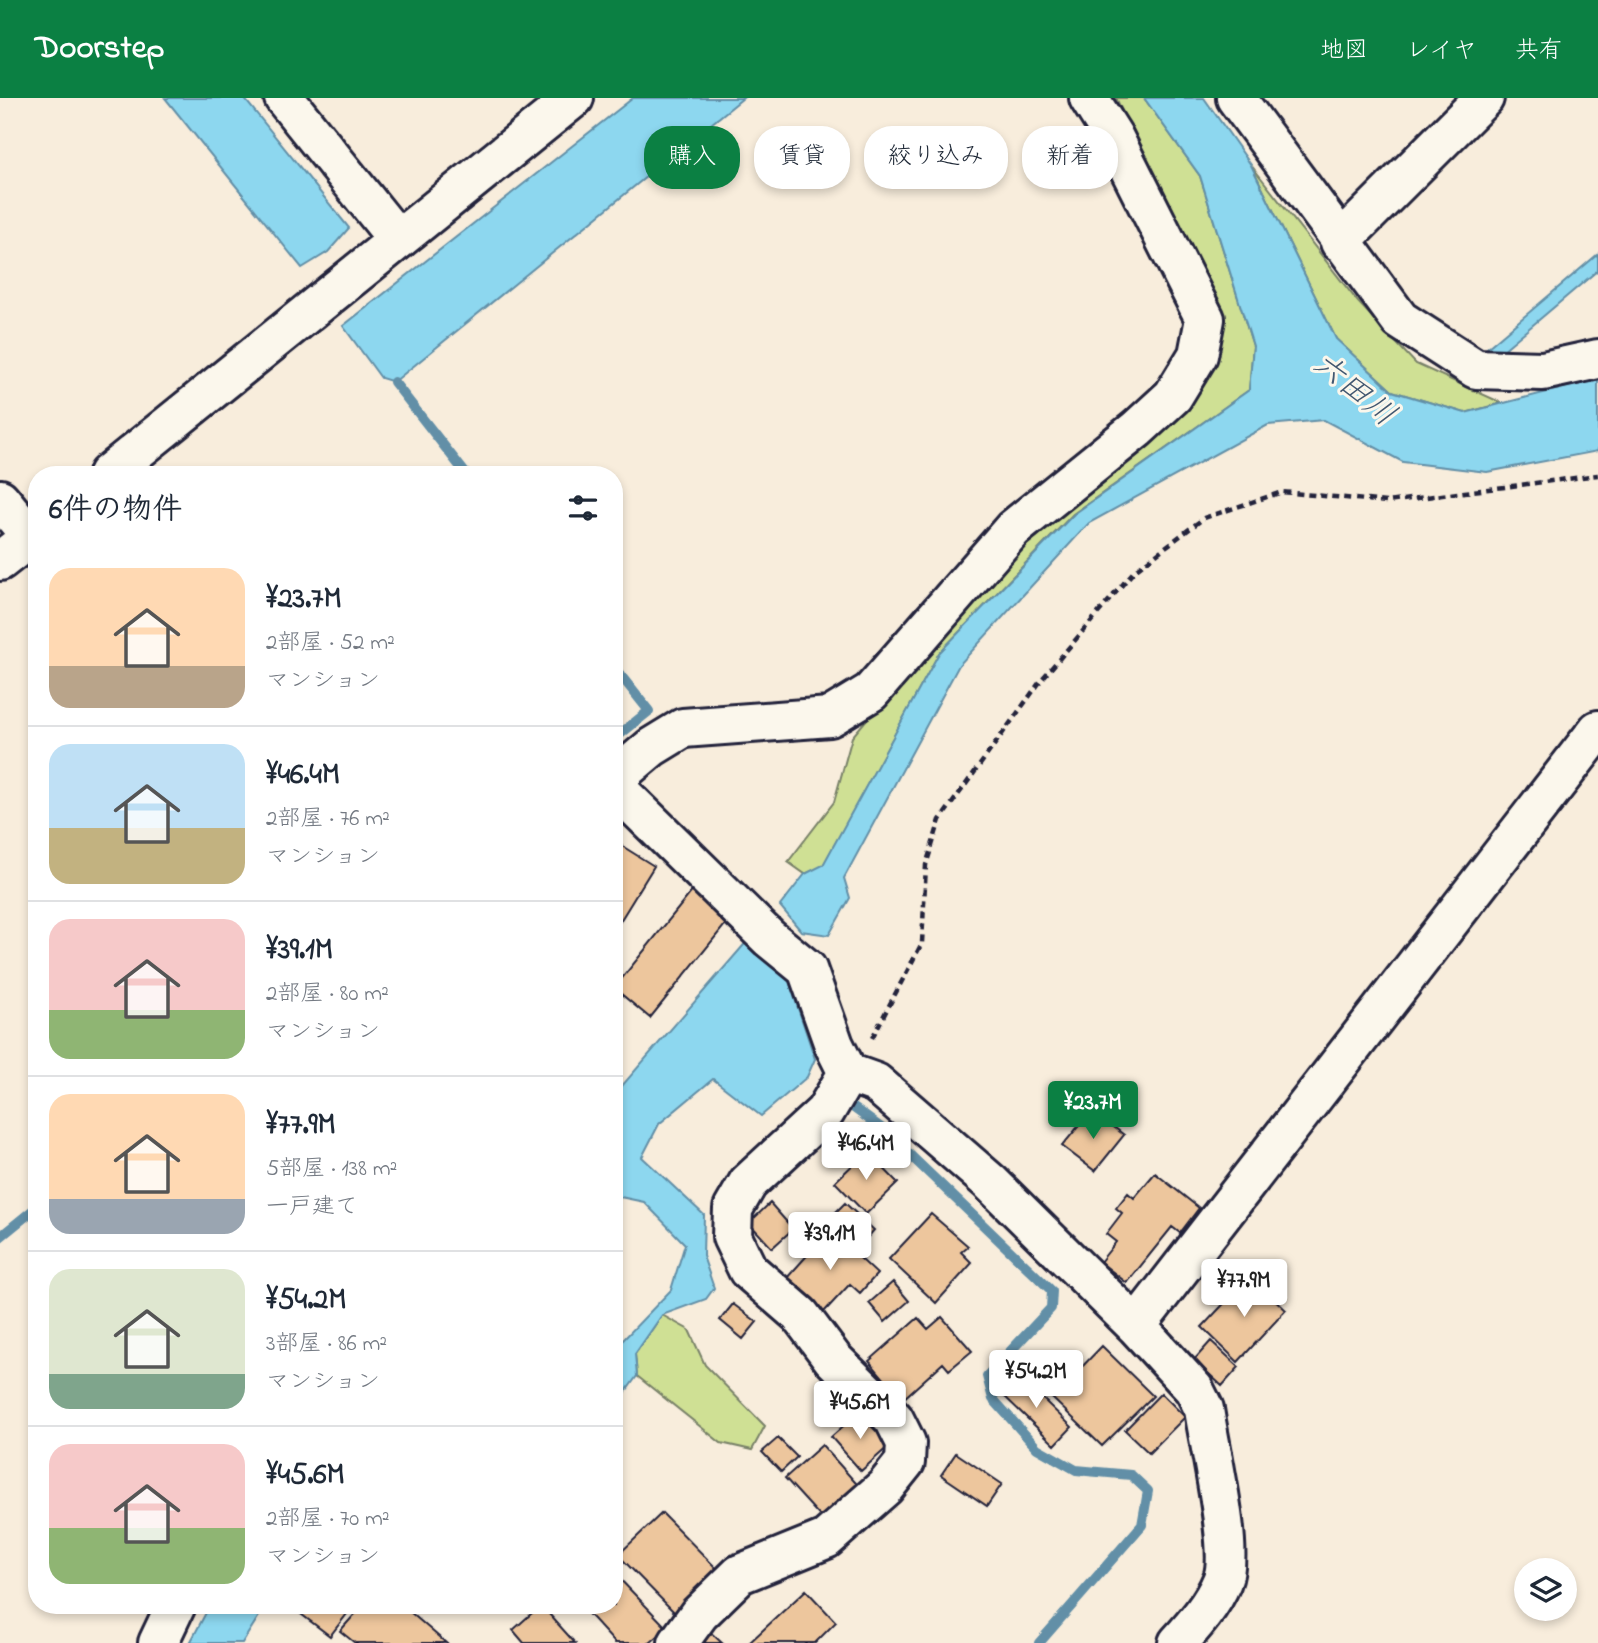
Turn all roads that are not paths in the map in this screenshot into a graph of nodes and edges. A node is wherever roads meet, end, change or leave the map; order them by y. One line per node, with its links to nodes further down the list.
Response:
1 (284, 98): 6 (street)
2 (574, 98): 6 (street)
3 (1089, 98): 15 (street)
4 (1236, 98): 7 (street)
5 (1484, 98): 7 (street)
6 (398, 240): 9 (street)
7 (1340, 242): 8 (street)
8 (1598, 359)
9 (118, 466)
10 (0, 499): 11 (street)
11 (28, 530)
12 (28, 543): 13 (street)
13 (0, 561)
14 (1598, 730): 18 (street)
15 (623, 771)
16 (623, 795): 17 (street)
17 (848, 1073): 18 (street); 21 (street)
18 (1136, 1326): 22 (street)
19 (172, 1614): 20 (street)
20 (158, 1643)
21 (678, 1643)
22 (1178, 1643)

